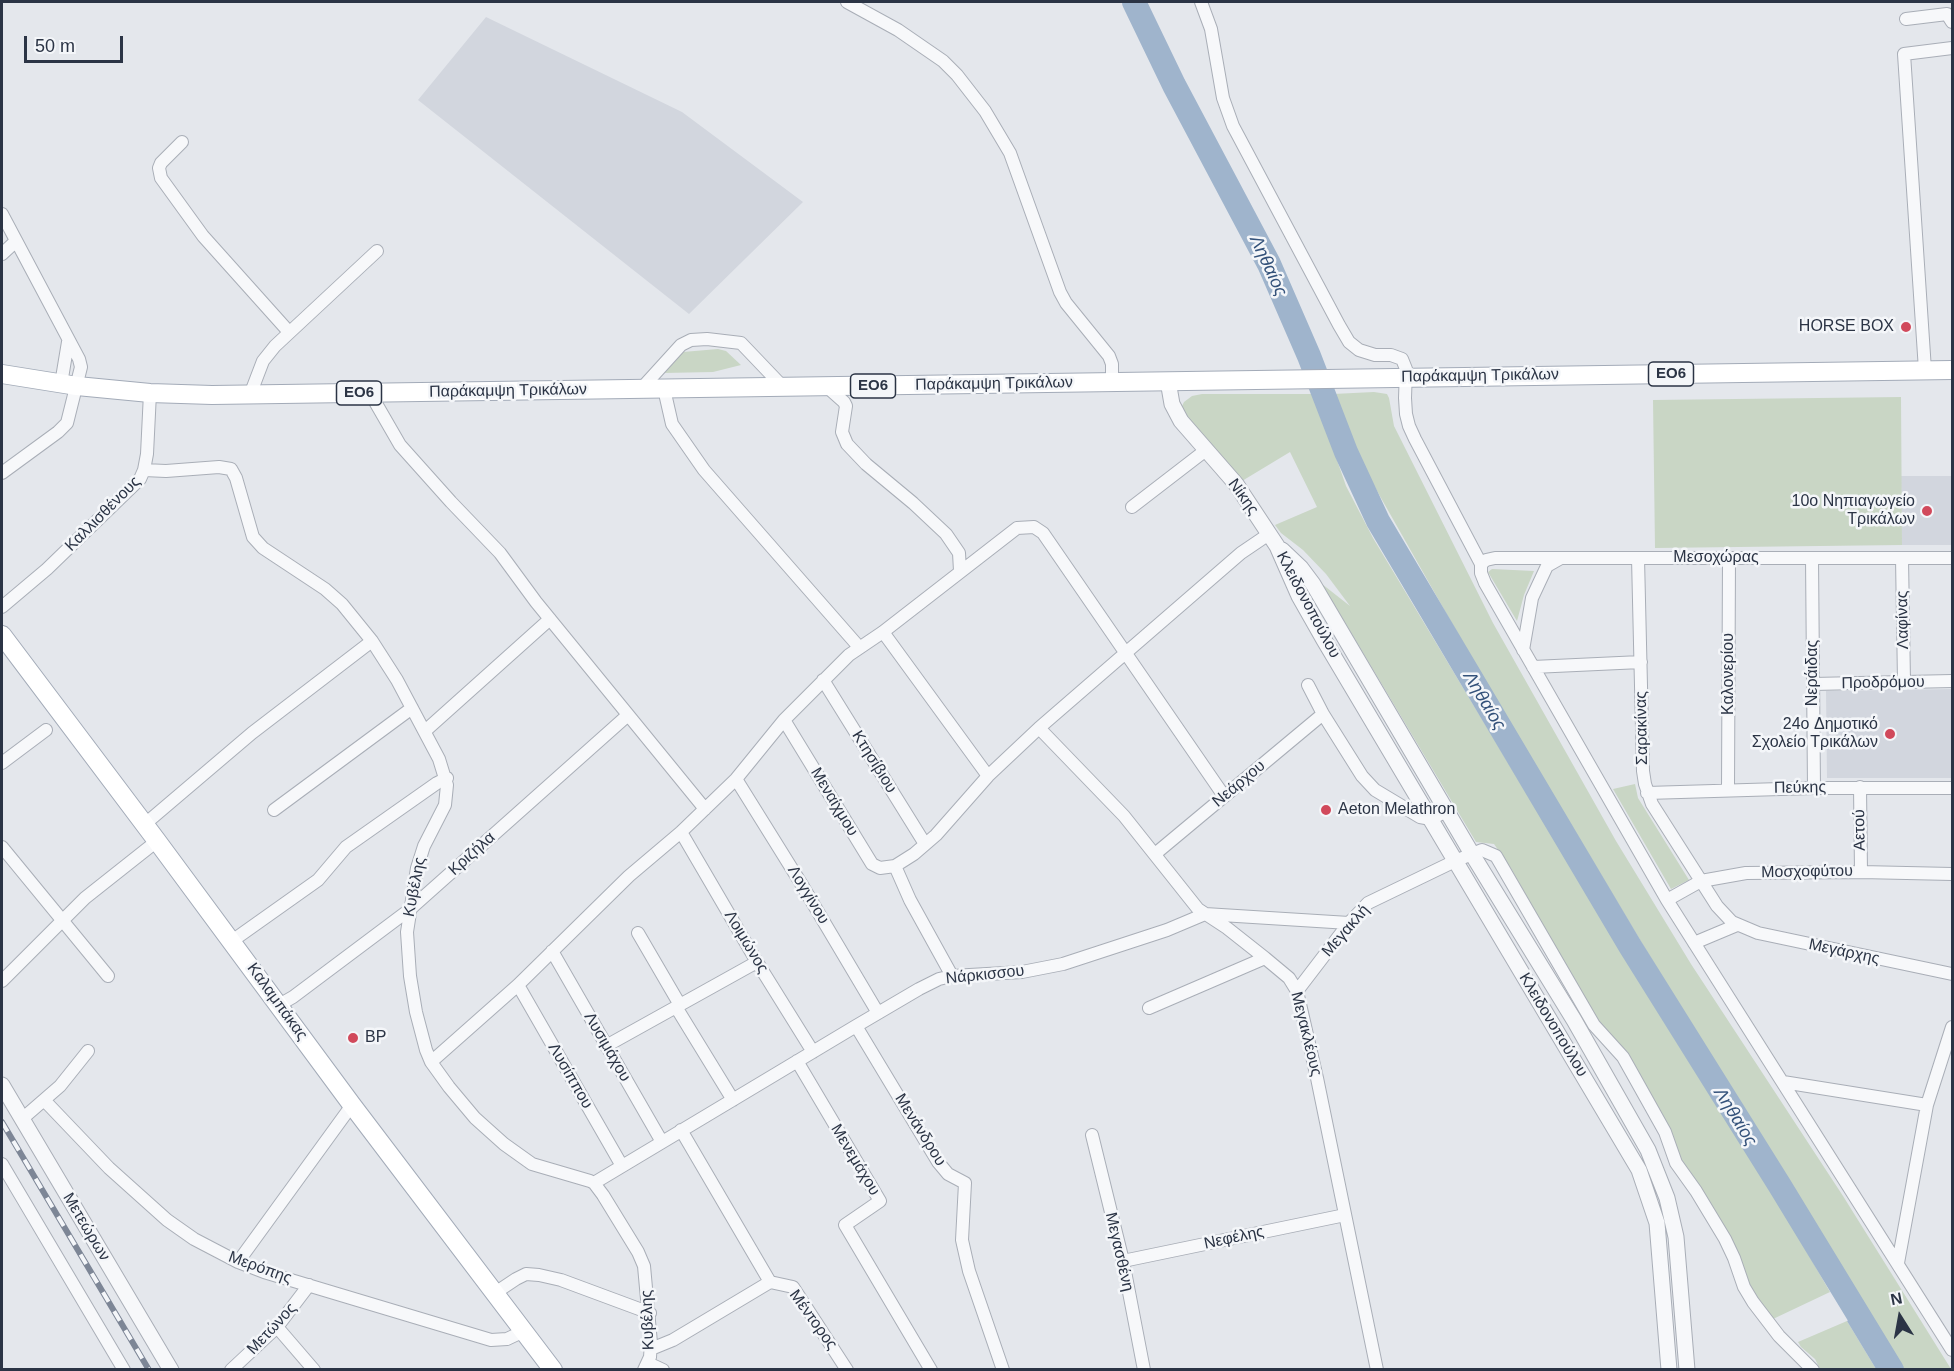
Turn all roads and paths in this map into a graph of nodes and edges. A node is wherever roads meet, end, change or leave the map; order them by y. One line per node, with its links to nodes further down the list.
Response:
1 (847, 2): 17 (street)
2 (1201, 2): 15 (street)
3 (1906, 19): 4 (street)
4 (1953, 22)
5 (1953, 48): 12 (street)
6 (182, 142): 11 (street)
7 (2, 214): 8 (street)
8 (16, 241): 10 (street); 18 (street)
9 (376, 251): 11 (street)
10 (2, 254)
11 (289, 332): 25 (street)
12 (1925, 370): 13 (main road, Παράκαμψη Τρικάλων / ΕΟ6); 15 (main road, Παράκαμψη Τρικάλων / ΕΟ6)
13 (1953, 370)
14 (2, 374): 18 (main road, Παράκαμψη Τρικάλων / ΕΟ6)
15 (1397, 377): 16 (main road, Παράκαμψη Τρικάλων / ΕΟ6); 37 (street)
16 (1168, 381): 17 (main road, Παράκαμψη Τρικάλων / ΕΟ6); 26 (street, Νίκης)
17 (1112, 382): 19 (main road, Παράκαμψη Τρικάλων / ΕΟ6)
18 (69, 385): 23 (main road, Παράκαμψη Τρικάλων / ΕΟ6); 28 (street)
19 (826, 386): 20 (main road, Παράκαμψη Τρικάλων / ΕΟ6); 38 (street)
20 (783, 387): 21 (street); 22 (main road, Παράκαμψη Τρικάλων / ΕΟ6)
21 (641, 389): 22 (main road, Παράκαμψη Τρικάλων / ΕΟ6); 24 (main road, Παράκαμψη Τρικάλων / ΕΟ6)
22 (664, 389): 44 (street)
23 (150, 393): 25 (main road, Παράκαμψη Τρικάλων / ΕΟ6); 27 (street, Καλλισθένους)
24 (370, 393): 25 (main road, Παράκαμψη Τρικάλων / ΕΟ6); 40 (street)
25 (250, 395)
26 (1206, 450): 29 (street); 30 (street, Νίκης)
27 (144, 470): 39 (street, Καλλισθένους); 43 (street)
28 (2, 473)
29 (1132, 507)
30 (1273, 540): 46 (street); 73 (street, Κλειδονοπούλου); 74 (street, Κλειδονοπούλου)
31 (1561, 558): 32 (street, Μεσοχώρας); 37 (street, Μεσοχώρας); 45 (street)
32 (1638, 558): 33 (street, Μεσοχώρας); 47 (street, Σαρακίνας)
33 (1729, 558): 34 (street, Μεσοχώρας); 68 (street, Καλονερίου)
34 (1812, 558): 35 (street, Μεσοχώρας); 52 (street, Νεράιδας)
35 (1902, 558): 36 (street, Μεσοχώρας); 51 (street, Λαφίνας)
36 (1953, 558)
37 (1481, 564): 45 (street)
38 (960, 571): 41 (street); 46 (street)
39 (2, 607)
40 (550, 619): 56 (street); 60 (street)
41 (883, 632): 44 (street); 62 (street)
42 (2, 635): 75 (main road, Καλαμπάκας)
43 (372, 641): 54 (street); 75 (street)
44 (859, 647): 49 (street)
45 (1523, 650): 48 (street)
46 (1123, 653): 58 (street); 70 (street)
47 (1641, 662): 48 (street); 69 (street, Σαρακίνας)
48 (1533, 667): 87 (street)
49 (823, 680): 57 (street); 78 (street, Κτησίβιου)
50 (1953, 681): 51 (street, Προδρόμου)
51 (1904, 682): 52 (street, Προδρόμου)
52 (1813, 684): 66 (street, Νεράιδας)
53 (1308, 685): 55 (street)
54 (412, 708): 60 (street); 72 (street)
55 (1323, 714): 70 (street, Νεάρχου); 74 (street)
56 (628, 715): 71 (street); 88 (street, Κριζήλα)
57 (784, 720): 64 (street); 83 (street, Μεναίχμου)
58 (1038, 728): 62 (street); 80 (street, Μεγακλέους)
59 (46, 730): 61 (street)
60 (425, 731): 63 (street)
61 (2, 763)
62 (988, 776): 78 (street)
63 (447, 778): 88 (street, Κυβέλης); 94 (street)
64 (736, 779): 71 (street); 108 (street, Λογγίνου)
65 (1860, 787): 66 (street, Πεύκης); 67 (street, Πεύκης); 84 (street, Αετού)
66 (1814, 788): 68 (street, Πεύκης)
67 (1953, 788)
68 (1728, 790): 69 (street, Πεύκης)
69 (1647, 793): 86 (street, Σαρακίνας)
70 (1224, 796): 80 (street, Νεάρχου)
71 (705, 809): 76 (street)
72 (274, 810)
73 (1448, 811): 74 (street); 81 (street, Κλειδονοπούλου)
74 (1431, 819): 82 (street, Κλειδονοπούλου)
75 (145, 824): 77 (main road, Καλαμπάκας)
76 (681, 832): 96 (street); 98 (street, Λοιμώνος)
77 (157, 840): 90 (street); 94 (main road, Καλαμπάκας)
78 (925, 844): 83 (street)
79 (2, 847): 90 (street)
80 (1155, 854): 89 (street, Μεγακλέους)
81 (1472, 854): 82 (street, Μεγακλή); 111 (street, Κλειδονοπούλου)
82 (1455, 861): 91 (street, Μεγακλή); 154 (street, Κλειδονοπούλου)
83 (895, 866): 101 (street)
84 (1861, 872): 85 (street, Μοσχοφύτου); 86 (street, Μοσχοφύτου)
85 (1953, 874)
86 (1701, 882): 87 (street, Μοσχοφύτου); 92 (street, Μεγάρχης)
87 (1667, 900): 95 (street)
88 (409, 910): 105 (street, Κριζήλα); 116 (street, Κυβέλης)
89 (1205, 914): 91 (street, Νάρκισσου); 97 (street, Μεγακλέους); 101 (street, Νάρκισσου)
90 (62, 920): 100 (street); 102 (street)
91 (1349, 923): 104 (street, Μεγακλή)
92 (1737, 925): 95 (street); 99 (street, Μεγάρχης)
93 (638, 933): 106 (street)
94 (232, 941): 105 (main road, Καλαμπάκας)
95 (1694, 942): 117 (street)
96 (552, 951): 103 (street); 112 (street, Λυσιμάχου)
97 (1265, 958): 104 (street, Μεγακλέους); 107 (street)
98 (757, 962): 106 (street); 114 (street, Λοιμώνος)
99 (1953, 974)
100 (108, 976)
101 (952, 976): 108 (street, Νάρκισσου)
102 (2, 981)
103 (518, 985): 116 (street); 128 (street, Λυσίππου)
104 (1297, 991): 130 (street, Μεγακλέους)
105 (279, 1005): 121 (main road, Καλαμπάκας)
106 (678, 1006): 112 (street); 120 (street)
107 (1149, 1008)
108 (878, 1013): 109 (street, Νάρκισσου)
109 (856, 1026): 114 (street, Νάρκισσου); 151 (street, Μενάνδρου)
110 (1953, 1027): 122 (street)
111 (1589, 1031): 155 (street, Κλειδονοπούλου); 156 (street)
112 (606, 1046): 126 (street, Λυσιμάχου)
113 (88, 1051): 119 (street)
114 (813, 1052): 115 (street, Νάρκισσου)
115 (796, 1061): 120 (street, Νάρκισσου); 150 (street, Μενεμάχου)
116 (431, 1062): 129 (street, Κυβέλης)
117 (1784, 1082): 122 (street); 133 (street)
118 (2, 1085): 123 (street, Μετεώρων)
119 (44, 1100): 123 (street); 132 (street, Μερόπης)
120 (733, 1100): 124 (street, Νάρκισσου)
121 (352, 1105): 132 (street); 136 (main road, Καλαμπάκας)
122 (1927, 1105): 133 (street)
123 (22, 1119): 144 (street, Μετεώρων)
124 (681, 1130): 126 (street, Νάρκισσου); 134 (street)
125 (1092, 1135): 131 (street, Μεγασθένη)
126 (662, 1142): 128 (street, Νάρκισσου)
127 (2, 1164): 143 (street)
128 (622, 1166): 129 (street, Νάρκισσου)
129 (594, 1183): 137 (street, Κυβέλης)
130 (1345, 1215): 131 (street, Νεφέλης); 153 (street, Μεγακλέους)
131 (1122, 1261): 152 (street, Μεγασθένη)
132 (238, 1262): 135 (street, Μερόπης)
133 (1898, 1263): 141 (street)
134 (770, 1282): 140 (street); 149 (street, Μέντορος)
135 (309, 1285): 138 (street, Μετώνος); 139 (street, Μερόπης)
136 (495, 1293): 137 (street); 139 (main road, Καλαμπάκας)
137 (650, 1313): 140 (street, Κυβέλης)
138 (277, 1327): 145 (street, Μετώνος); 146 (street)
139 (524, 1331): 147 (main road, Καλαμπάκας)
140 (651, 1349): 142 (street, Κυβέλης)
141 (1953, 1350)
142 (646, 1366): 148 (street)
143 (124, 1370)
144 (171, 1370)
145 (231, 1370)
146 (314, 1370)
147 (553, 1370)
148 (663, 1370)
149 (847, 1370)
150 (931, 1370)
151 (1004, 1370)
152 (1144, 1370)
153 (1377, 1370)
154 (1669, 1370)
155 (1687, 1370)
156 (1813, 1370)

